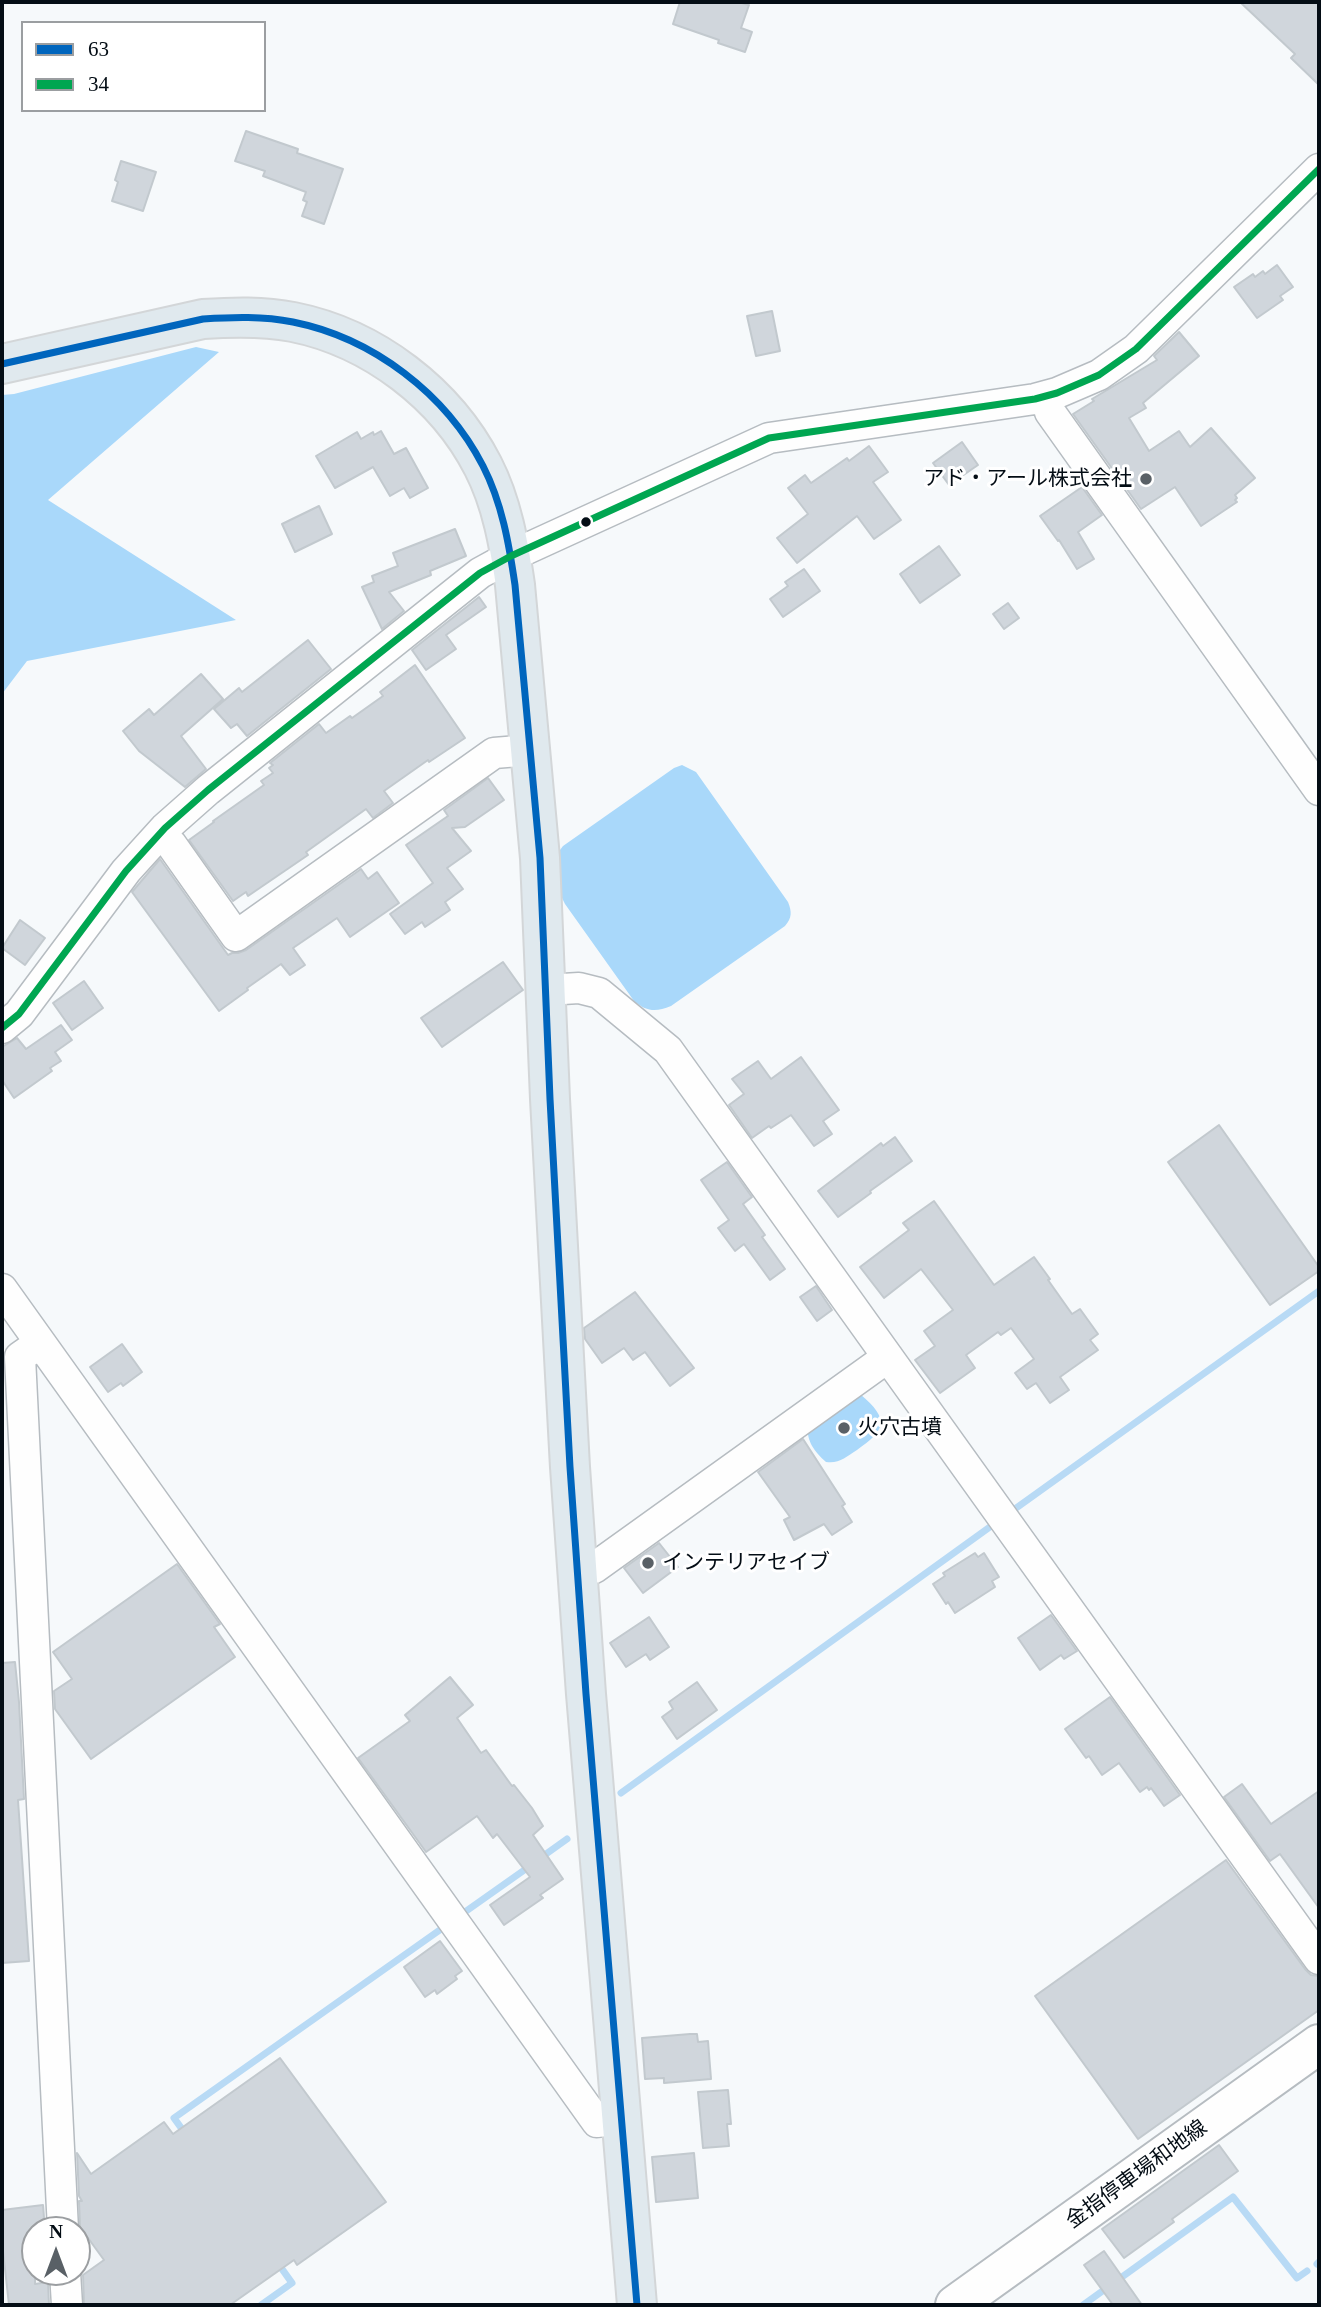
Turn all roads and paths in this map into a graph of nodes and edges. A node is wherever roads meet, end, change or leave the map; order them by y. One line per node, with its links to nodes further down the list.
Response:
1 (1319, 169): 3 (street)
2 (2, 365): 4 (main road)
3 (1046, 396): 4 (street); 6 (street)
4 (511, 556): 5 (main road); 7 (street)
5 (531, 750): 7 (street); 8 (main road)
6 (1319, 790)
7 (160, 834): 9 (street)
8 (546, 989): 12 (street); 13 (main road)
9 (2, 1028)
10 (2, 1289): 11 (street)
11 (40, 1343): 16 (street); 17 (street)
12 (888, 1357): 13 (street); 14 (street)
13 (578, 1569): 16 (main road)
14 (1319, 1959)
15 (1319, 2044): 21 (main road, 金指停車場和地線)
16 (621, 2119): 20 (main road)
17 (62, 2216)
18 (66, 2286): 19 (street)
19 (67, 2305)
20 (637, 2305)
21 (955, 2305)

